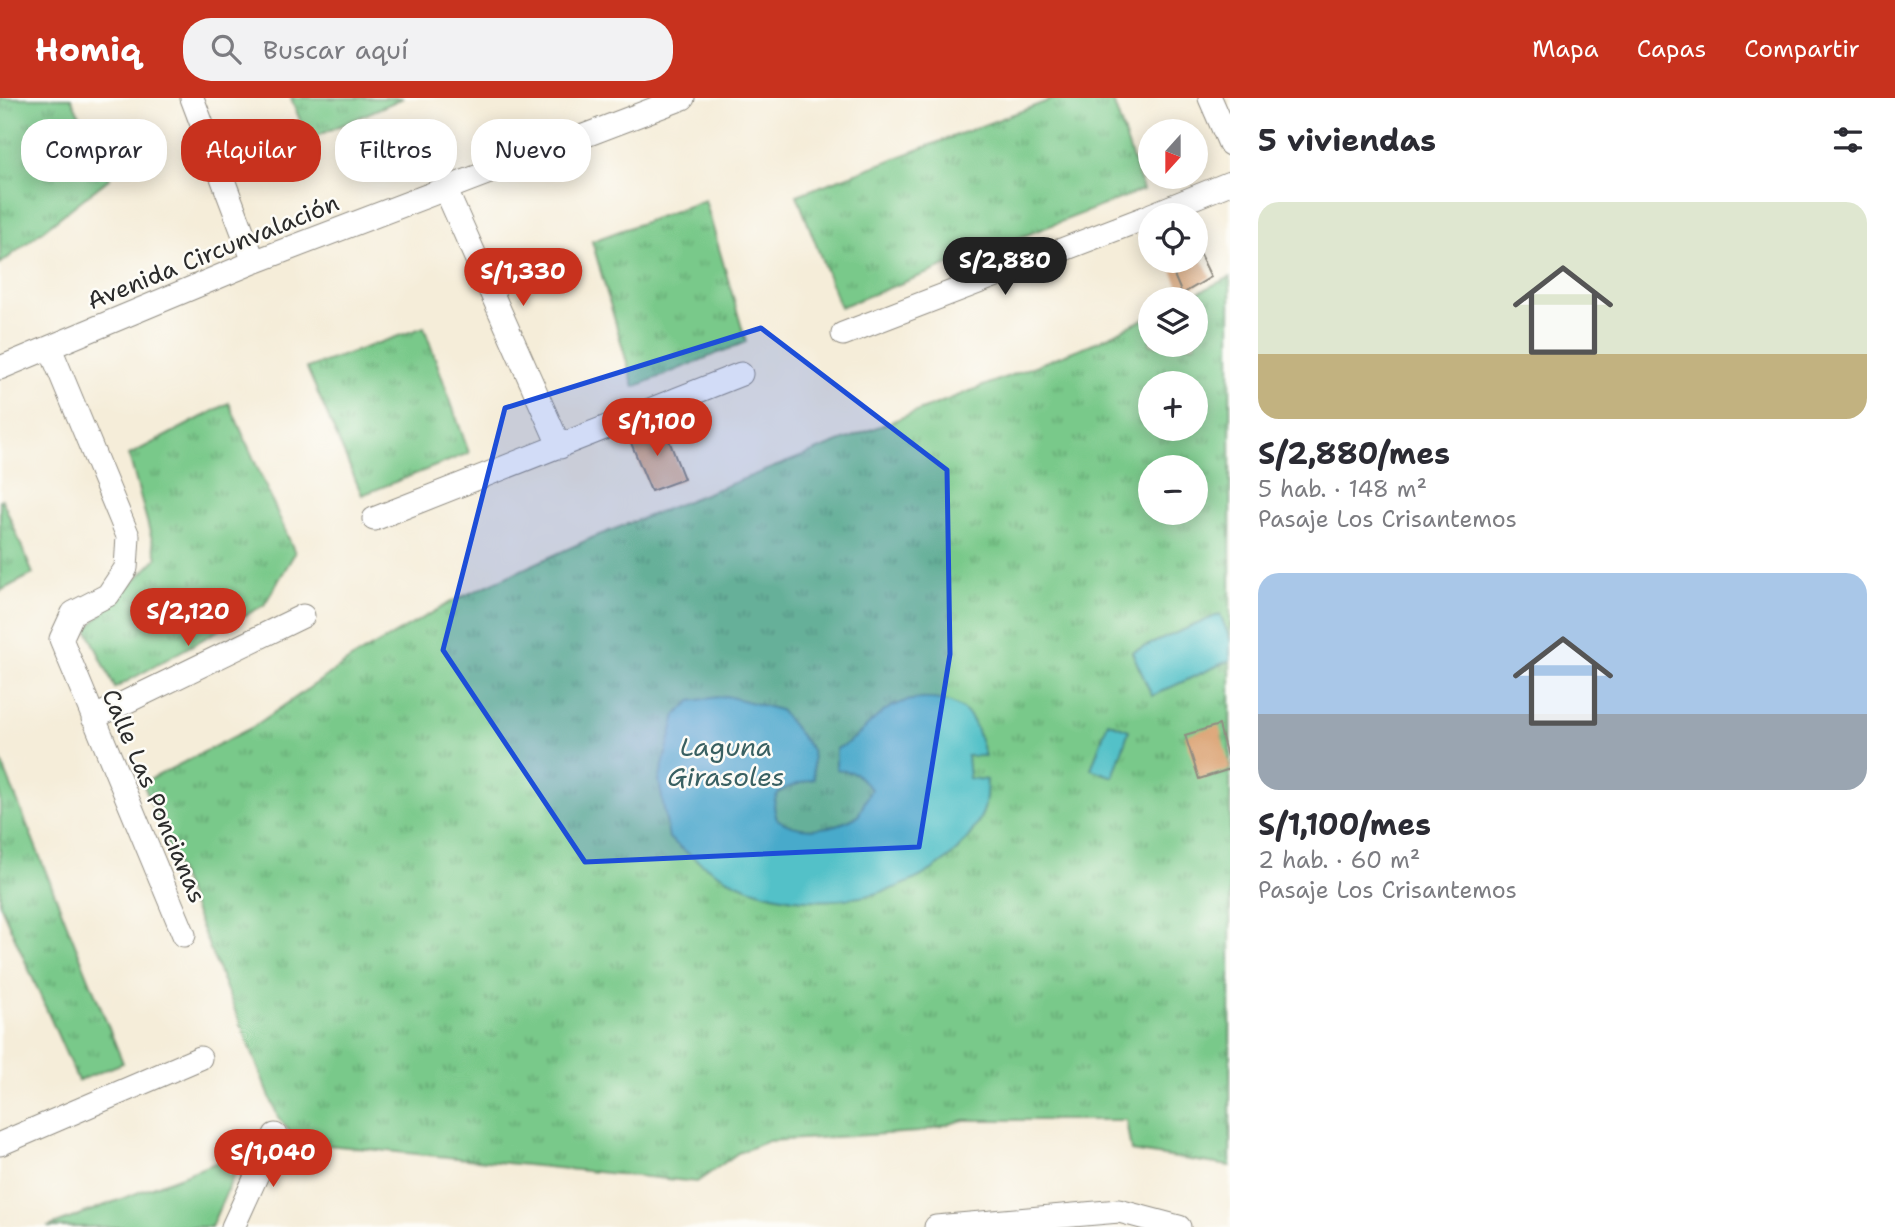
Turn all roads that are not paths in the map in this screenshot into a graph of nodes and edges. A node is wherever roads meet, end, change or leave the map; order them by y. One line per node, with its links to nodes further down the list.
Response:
1 (192, 98): 9 (street)
2 (684, 98): 6 (street, Avenida Circunvalación)
3 (1210, 98): 4 (street)
4 (1230, 144)
5 (1230, 183): 7 (street)
6 (445, 188): 9 (street, Avenida Circunvalación); 14 (street)
7 (1182, 203)
8 (1138, 221): 10 (street)
9 (254, 262): 11 (street, Avenida Circunvalación)
10 (843, 334)
11 (50, 348): 12 (street, Avenida Circunvalación); 17 (street, Calle Las Poncianas)
12 (0, 369)
13 (741, 374): 14 (street)
14 (561, 447): 15 (street)
15 (374, 519)
16 (303, 616): 17 (street)
17 (93, 718): 18 (street, Calle Las Poncianas)
18 (184, 935)
19 (200, 1058): 21 (street)
20 (275, 1135): 23 (street)
21 (0, 1144)
22 (962, 1226): 24 (street); 25 (street)
23 (233, 1227)
24 (936, 1227)
25 (1179, 1227)

